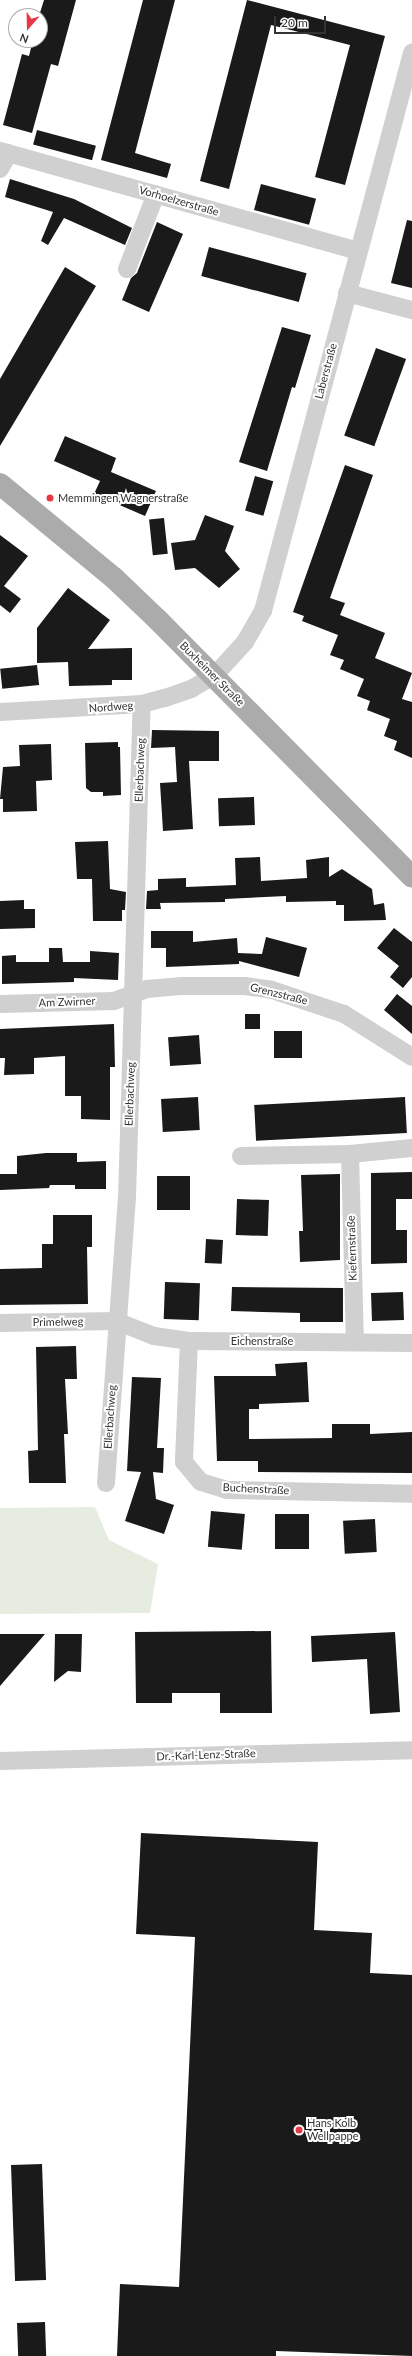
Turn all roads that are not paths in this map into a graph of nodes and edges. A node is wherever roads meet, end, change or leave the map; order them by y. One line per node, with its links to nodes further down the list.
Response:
1 (412, 53): 5 (street, Laberstraße)
2 (5, 152): 3 (street); 4 (street, Vorhoelzerstraße)
3 (0, 169)
4 (156, 194): 5 (street, Vorhoelzerstraße); 6 (street)
5 (358, 251): 7 (street, Laberstraße)
6 (127, 269)
7 (346, 293): 8 (street); 10 (street, Laberstraße)
8 (412, 310)
9 (0, 484): 10 (main road, Buxheimer Straße)
10 (215, 675): 11 (street, Nordweg); 13 (main road, Buxheimer Straße)
11 (142, 704): 12 (street, Nordweg); 14 (street, Ellerbachweg)
12 (0, 712)
13 (412, 877)
14 (132, 993): 15 (street, Am Zwirner); 16 (street, Grenzstraße); 20 (street, Ellerbachweg)
15 (0, 1004)
16 (412, 1057)
17 (412, 1148): 18 (street)
18 (350, 1154): 19 (street); 23 (street, Kiefernstraße)
19 (241, 1156)
20 (116, 1321): 21 (street, Primelweg); 22 (street, Eichenstraße); 25 (street, Ellerbachweg)
21 (0, 1323)
22 (189, 1341): 23 (street, Eichenstraße); 26 (street, Buchenstraße)
23 (355, 1342): 24 (street, Eichenstraße)
24 (412, 1343)
25 (106, 1483)
26 (412, 1494)
27 (412, 1750): 28 (street, Dr.-Karl-Lenz-Straße)
28 (0, 1761)

